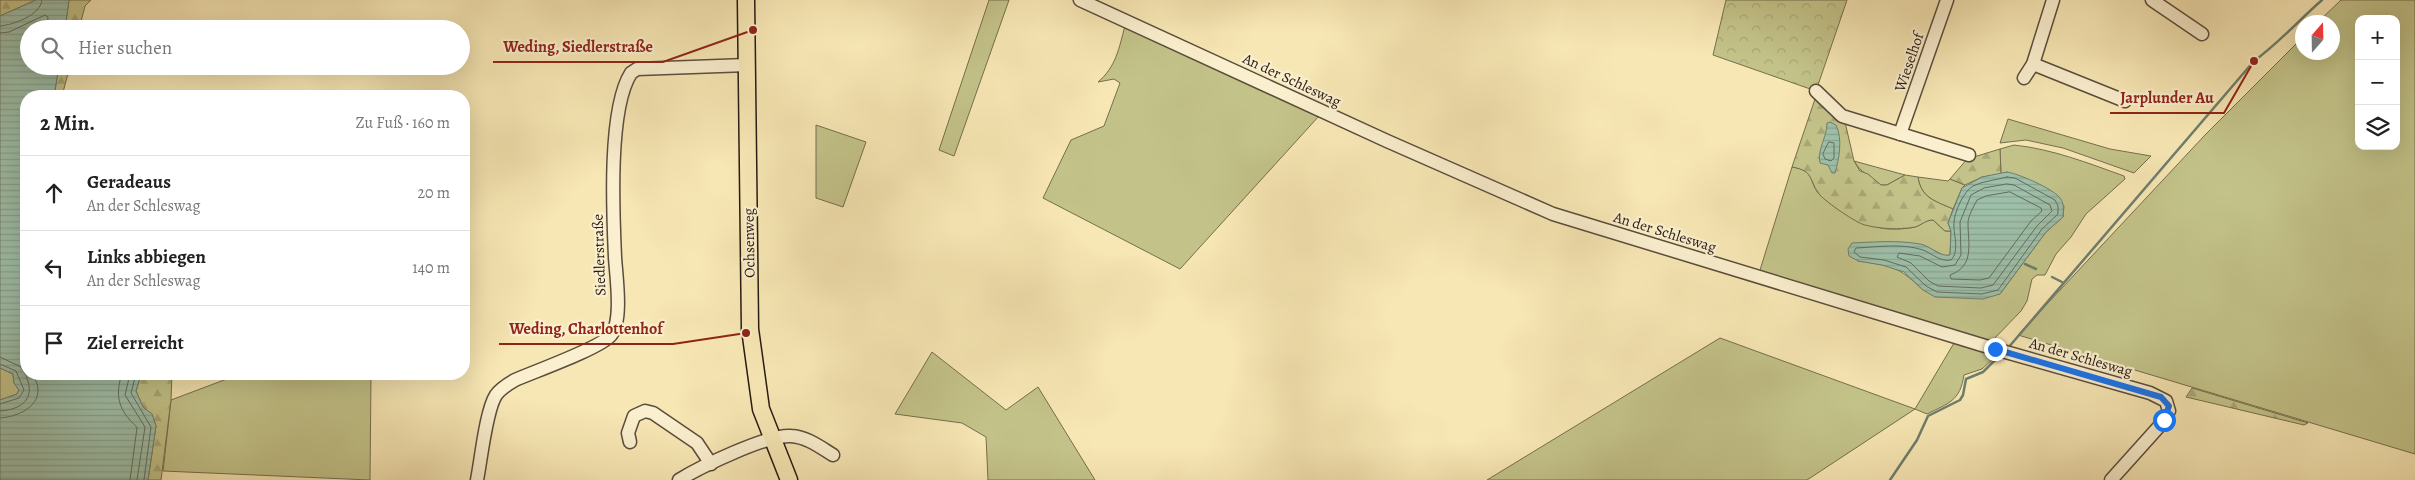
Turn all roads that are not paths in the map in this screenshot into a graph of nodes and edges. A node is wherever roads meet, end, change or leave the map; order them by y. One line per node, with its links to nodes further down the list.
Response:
1 (746, 0): 8 (main road, Ochsenweg)
2 (1080, 0): 21 (street, An der Schleswag)
3 (1947, 0): 12 (street, Wieselhof)
4 (2053, 0): 7 (street)
5 (2152, 0): 6 (street)
6 (2202, 34)
7 (2033, 64): 9 (street); 11 (street)
8 (747, 65): 14 (main road, Ochsenweg); 18 (street, Siedlerstraße)
9 (2024, 78)
10 (1816, 91): 12 (street)
11 (2125, 101)
12 (1900, 134): 13 (street)
13 (1969, 155)
14 (771, 439): 16 (street); 17 (street); 20 (main road, Ochsenweg)
15 (630, 442): 17 (street)
16 (833, 455)
17 (711, 464): 19 (street)
18 (477, 480)
19 (680, 480)
20 (788, 480)
21 (2111, 480)

